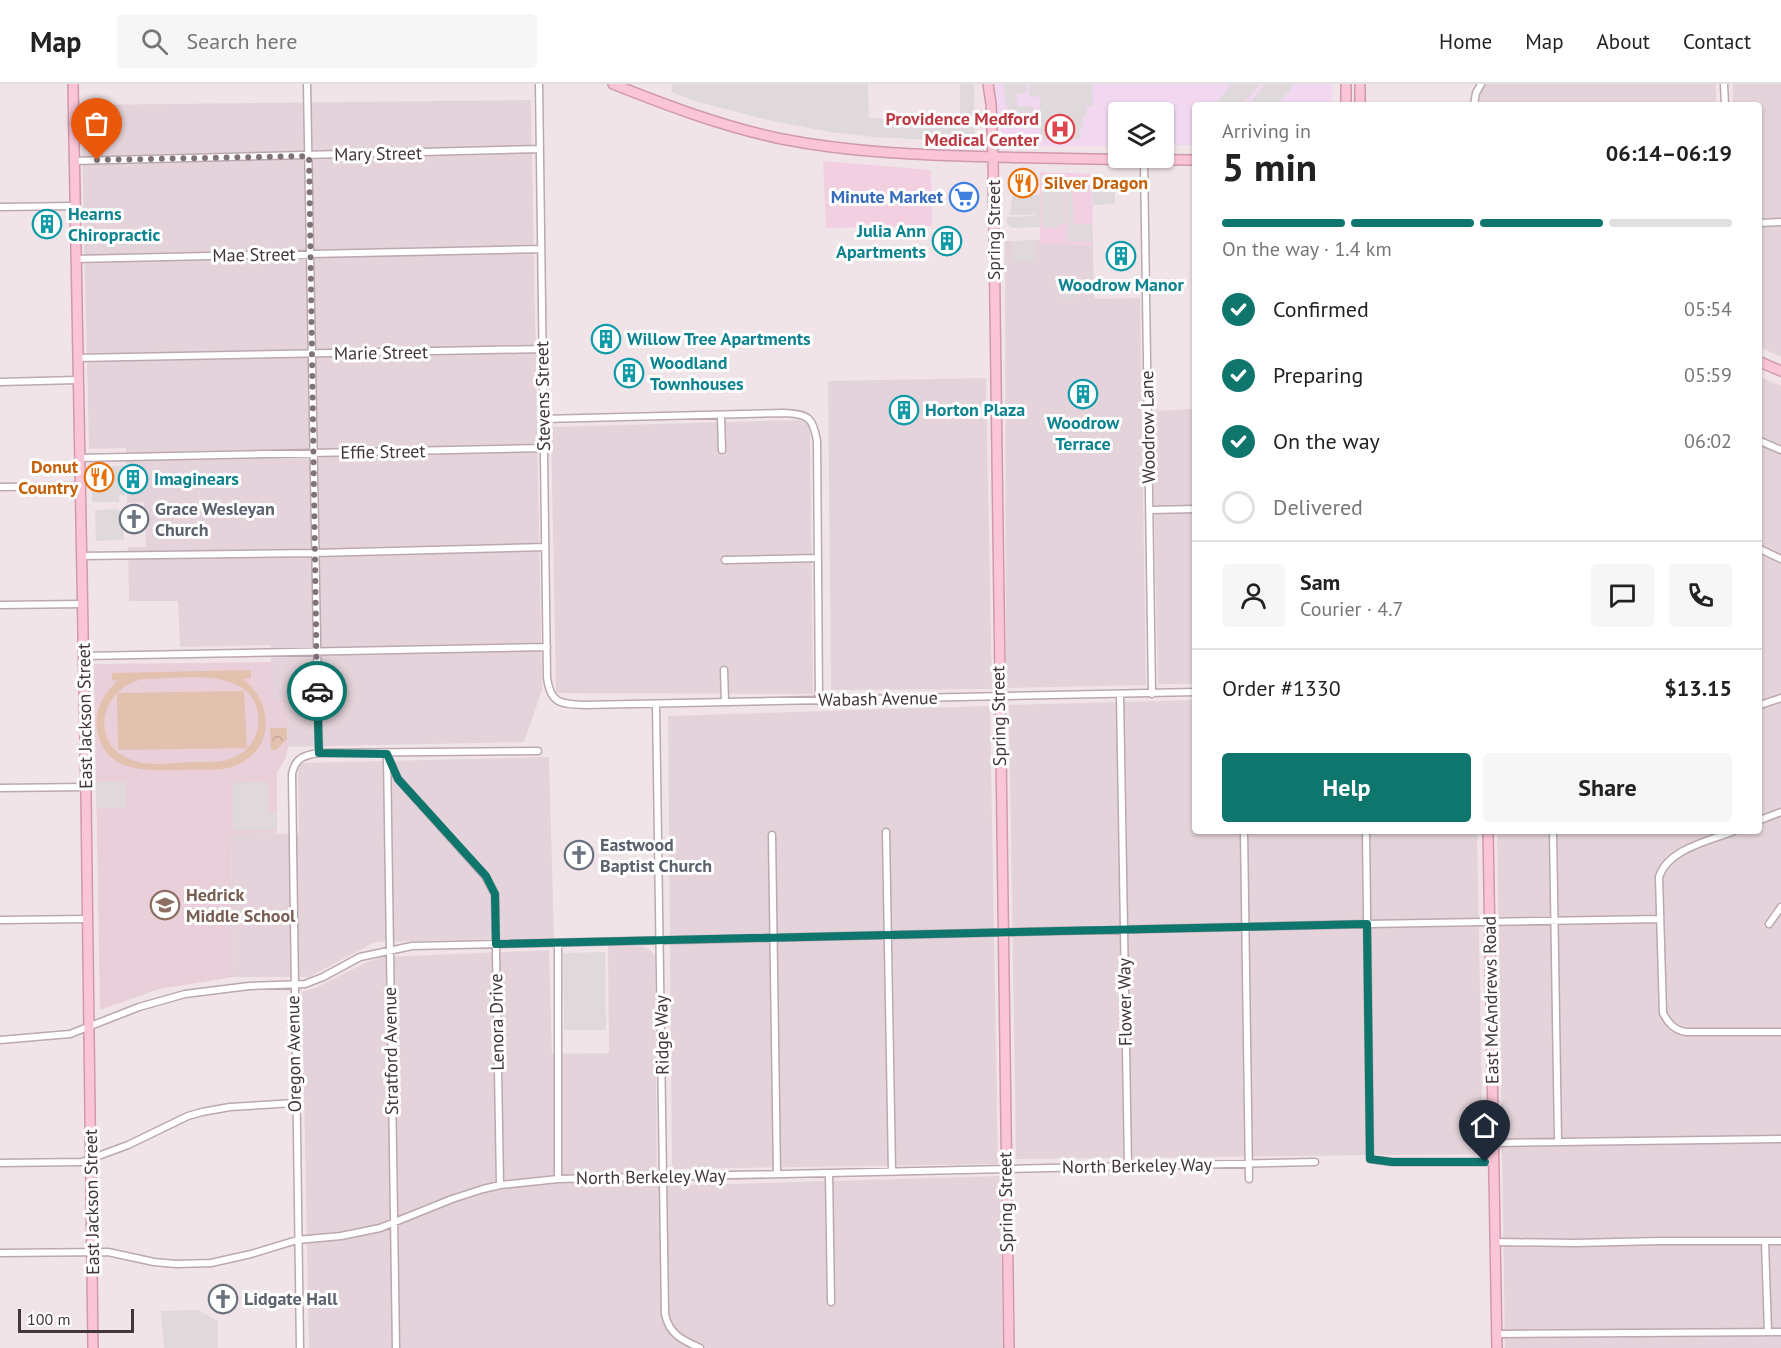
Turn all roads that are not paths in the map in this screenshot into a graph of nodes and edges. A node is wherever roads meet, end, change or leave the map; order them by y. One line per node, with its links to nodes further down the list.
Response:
1 (73, 84): 19 (street, East Jackson Street)
2 (307, 84): 16 (street)
3 (539, 84): 15 (street, Stevens Street)
4 (613, 84): 17 (street)
5 (988, 84): 17 (street, Spring Street)
6 (1346, 84): 10 (street); 11 (street)
7 (1360, 84): 12 (street)
8 (1481, 84): 13 (street)
9 (1724, 84): 14 (street)
10 (1343, 102)
11 (1346, 102)
12 (1360, 102)
13 (1474, 102)
14 (1725, 102)
15 (539, 149): 16 (street, Mary Street); 27 (street, Stevens Street)
16 (309, 156): 19 (street, Mary Street); 28 (street)
17 (993, 157): 18 (street); 65 (street, Spring Street)
18 (1108, 159)
19 (74, 160): 23 (street, East Jackson Street)
20 (1174, 160): 21 (street)
21 (1192, 160)
22 (1144, 168): 48 (street, Woodrow Lane)
23 (75, 206): 24 (street); 29 (street, East Jackson Street)
24 (0, 207)
25 (1781, 222): 26 (street)
26 (1762, 223)
27 (540, 249): 28 (street, Mae Street); 30 (street, Stevens Street)
28 (311, 254): 29 (street, Mae Street); 31 (street)
29 (75, 259): 32 (street, East Jackson Street)
30 (542, 349): 31 (street, Marie Street); 38 (street, Stevens Street)
31 (311, 354): 32 (street, Marie Street); 43 (street)
32 (77, 358): 35 (street, East Jackson Street)
33 (1762, 363): 34 (street)
34 (1781, 371)
35 (77, 380): 36 (street); 44 (street, East Jackson Street)
36 (0, 382)
37 (721, 416): 38 (street); 41 (street); 53 (street)
38 (543, 419): 40 (street, Stevens Street)
39 (1762, 442): 42 (street)
40 (544, 448): 43 (street, Effie Street); 49 (street, Stevens Street)
41 (722, 450)
42 (1781, 450)
43 (314, 453): 44 (street, Effie Street); 51 (street)
44 (79, 458): 45 (street, East Jackson Street)
45 (80, 486): 46 (street); 52 (street, East Jackson Street)
46 (0, 487)
47 (1192, 509): 48 (street)
48 (1150, 510): 63 (street, Woodrow Lane)
49 (545, 547): 51 (street); 58 (street, Stevens Street)
50 (1762, 550): 54 (street)
51 (315, 553): 52 (street); 59 (street)
52 (81, 556): 56 (street, East Jackson Street)
53 (817, 558): 55 (street); 67 (street)
54 (1781, 559)
55 (725, 560)
56 (82, 604): 57 (street); 60 (street, East Jackson Street)
57 (0, 605)
58 (547, 646): 59 (street); 69 (street, Stevens Street)
59 (316, 651): 60 (street); 73 (street)
60 (84, 656): 75 (street, East Jackson Street)
61 (724, 670): 68 (street)
62 (1192, 692): 63 (street, Wabash Avenue)
63 (1152, 693): 64 (street, Wabash Avenue)
64 (1120, 694): 65 (street, Wabash Avenue); 95 (street, Flower Way)
65 (999, 697): 67 (street, Wabash Avenue); 96 (street, Spring Street)
66 (1781, 698): 71 (street)
67 (819, 701): 68 (street, Wabash Avenue)
68 (725, 702): 70 (street, Wabash Avenue)
69 (561, 704): 70 (street, Wabash Avenue)
70 (656, 704): 99 (street, Ridge Way)
71 (1762, 704)
72 (538, 751): 74 (street)
73 (319, 753): 74 (street); 103 (street, Oregon Avenue)
74 (387, 754): 101 (street, Lenora Drive); 102 (street, Stratford Avenue)
75 (86, 786): 76 (street); 87 (street, East Jackson Street)
76 (0, 788)
77 (1781, 812): 78 (street)
78 (1762, 819)
79 (886, 832): 97 (street)
80 (1244, 834): 94 (street)
81 (1366, 834): 92 (street)
82 (1488, 834): 91 (street, East McAndrews Road)
83 (1553, 834): 90 (street)
84 (1727, 834): 88 (street)
85 (772, 835): 98 (street)
86 (1781, 908): 93 (street)
87 (88, 919): 89 (street); 104 (street, East Jackson Street)
88 (1660, 919): 90 (street); 105 (street)
89 (0, 920)
90 (1555, 922): 91 (street); 109 (street)
91 (1490, 923): 92 (street); 110 (street, East McAndrews Road)
92 (1367, 924): 94 (street); 114 (street)
93 (1769, 924)
94 (1245, 927): 95 (street); 115 (street)
95 (1124, 930): 96 (street); 116 (street, Flower Way)
96 (1002, 933): 97 (street); 117 (street, Spring Street)
97 (889, 936): 98 (street); 118 (street)
98 (773, 938): 99 (street); 120 (street)
99 (660, 940): 100 (street); 121 (street, Ridge Way)
100 (558, 943): 101 (street); 122 (street)
101 (496, 944): 102 (street); 124 (street, Lenora Drive)
102 (389, 950): 103 (street); 125 (street, Stratford Avenue)
103 (293, 985): 104 (street); 107 (street, Oregon Avenue)
104 (89, 1028): 106 (street); 111 (street, East Jackson Street)
105 (1781, 1032)
106 (0, 1040)
107 (295, 1103): 111 (street); 126 (street, Oregon Avenue)
108 (1781, 1139): 109 (street)
109 (1558, 1141): 110 (street)
110 (1493, 1143): 114 (street, East McAndrews Road)
111 (91, 1159): 112 (street); 130 (street, East Jackson Street)
112 (0, 1162)
113 (1315, 1162): 115 (street, North Berkeley Way)
114 (1494, 1162): 128 (street, East McAndrews Road)
115 (1249, 1164): 116 (street, North Berkeley Way); 123 (street)
116 (1128, 1166): 117 (street, North Berkeley Way)
117 (1006, 1169): 118 (street, North Berkeley Way); 140 (street, Spring Street)
118 (892, 1172): 119 (street, North Berkeley Way)
119 (829, 1173): 120 (street, North Berkeley Way); 132 (street)
120 (777, 1174): 121 (street, North Berkeley Way)
121 (664, 1177): 122 (street, North Berkeley Way); 139 (street, Ridge Way)
122 (558, 1179): 124 (street, North Berkeley Way)
123 (1250, 1179)
124 (500, 1185): 125 (street, North Berkeley Way)
125 (394, 1222): 126 (street, North Berkeley Way); 138 (street, Stratford Avenue)
126 (297, 1240): 130 (street, North Berkeley Way); 137 (street, Oregon Avenue)
127 (1781, 1241): 129 (street)
128 (1495, 1242): 129 (street); 135 (street, East McAndrews Road)
129 (1765, 1242): 133 (street)
130 (93, 1252): 131 (street, North Berkeley Way); 136 (street, East Jackson Street)
131 (0, 1253)
132 (831, 1302)
133 (1768, 1332): 134 (street); 135 (street)
134 (1781, 1332)
135 (1496, 1334): 141 (street, East McAndrews Road)
136 (93, 1348)
137 (300, 1348)
138 (396, 1348)
139 (700, 1348)
140 (1009, 1348)
141 (1497, 1348)

